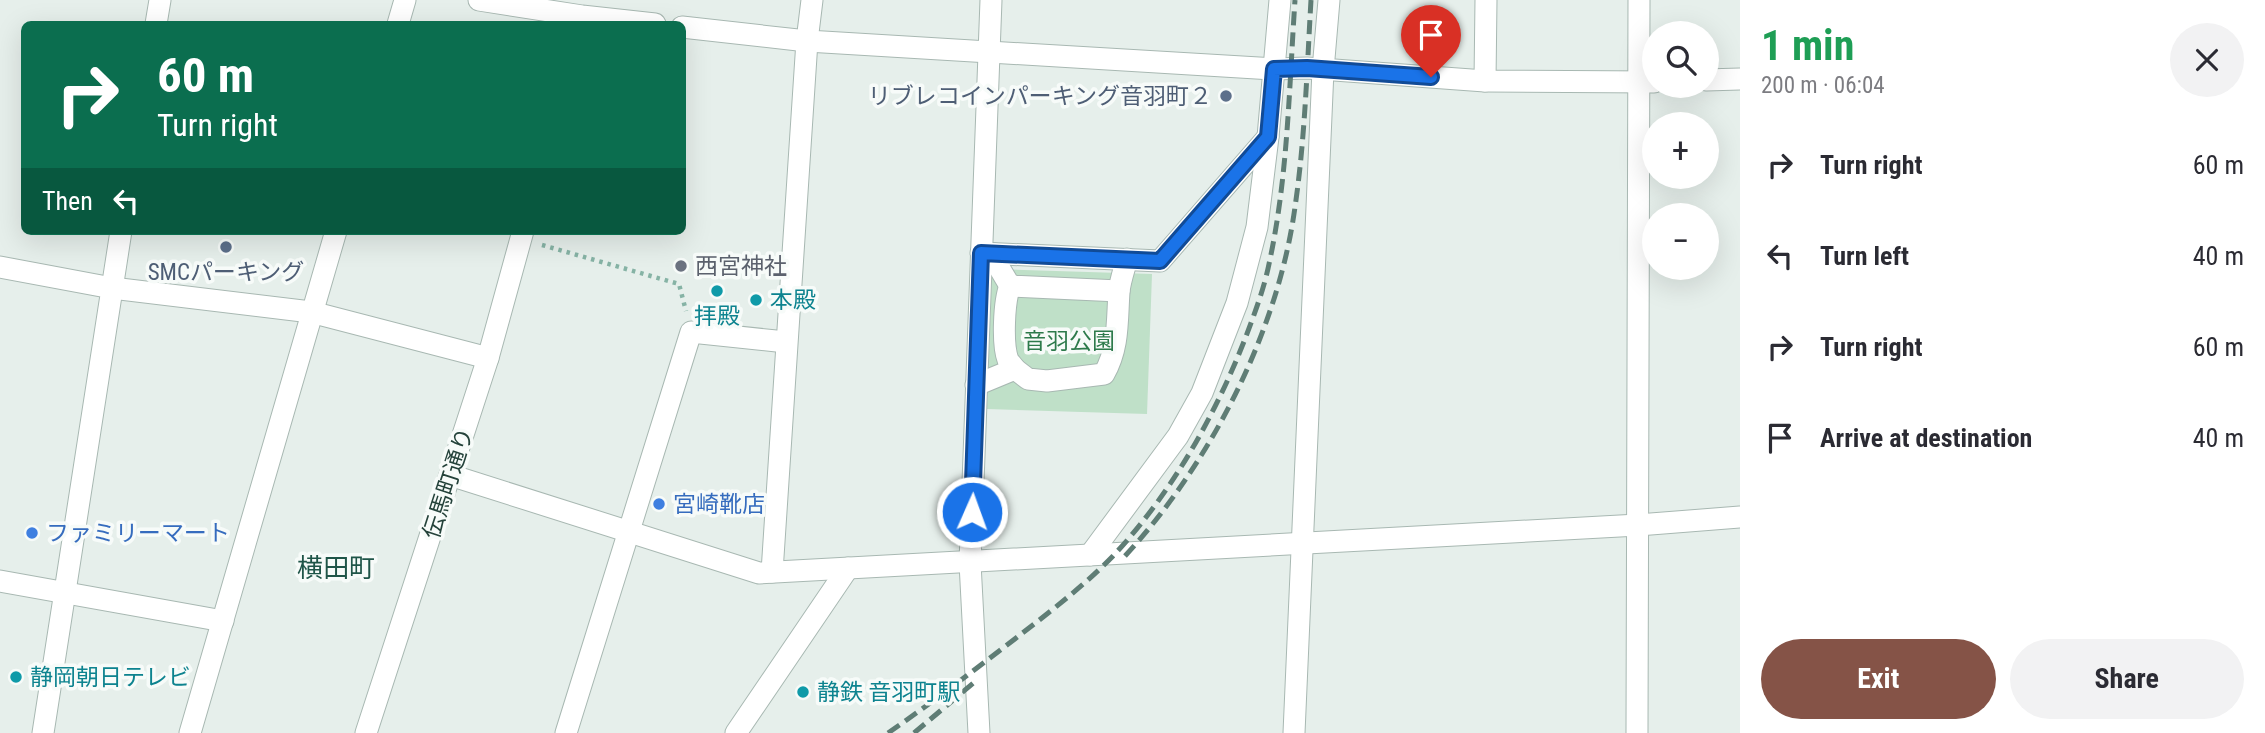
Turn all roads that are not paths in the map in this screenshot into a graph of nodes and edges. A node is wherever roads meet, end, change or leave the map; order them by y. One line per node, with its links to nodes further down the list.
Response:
1 (160, 0): 11 (street)
2 (405, 0): 12 (street)
3 (479, 0): 10 (street)
4 (813, 0): 16 (street)
5 (991, 0): 17 (street)
6 (1280, 0): 18 (street)
7 (1329, 0): 19 (street)
8 (1486, 0): 22 (street)
9 (1639, 0): 15 (street)
10 (582, 14): 13 (street)
11 (156, 21)
12 (399, 21)
13 (633, 21)
14 (686, 27): 16 (street)
15 (1642, 36)
16 (807, 41): 17 (street); 36 (street)
17 (989, 52): 18 (street); 29 (street)
18 (1274, 69): 19 (street); 25 (street)
19 (1323, 70): 22 (street); 44 (street)
20 (1740, 79): 21 (street)
21 (1719, 80)
22 (1485, 81): 23 (street)
23 (1642, 83)
24 (1646, 98): 42 (street)
25 (1268, 137): 30 (street); 45 (street)
26 (120, 235): 33 (street)
27 (335, 235): 35 (street)
28 (522, 235): 37 (street, 伝馬町通り)
29 (988, 254): 30 (street); 32 (street); 39 (street)
30 (1127, 260): 34 (street)
31 (0, 267): 33 (street)
32 (1010, 286): 34 (street); 38 (street)
33 (112, 288): 35 (street); 50 (street)
34 (1119, 291): 38 (street)
35 (311, 312): 37 (street); 51 (street)
36 (786, 342): 43 (street); 48 (street)
37 (488, 358): 40 (street, 伝馬町通り)
38 (1015, 369): 39 (street)
39 (976, 385): 46 (street)
40 (450, 475): 43 (street); 54 (street, 伝馬町通り)
41 (1740, 517): 42 (street)
42 (1638, 526): 44 (street); 59 (street)
43 (629, 532): 48 (street); 55 (street)
44 (1302, 544): 45 (street); 58 (street)
45 (1090, 555): 46 (street)
46 (970, 563): 47 (street); 57 (street)
47 (848, 568): 48 (street); 56 (street)
48 (772, 572)
49 (0, 581): 50 (street)
50 (66, 592): 51 (street); 52 (street)
51 (223, 621): 53 (street)
52 (43, 733)
53 (190, 733)
54 (366, 733)
55 (566, 733)
56 (736, 733)
57 (979, 733)
58 (1294, 733)
59 (1637, 733)

